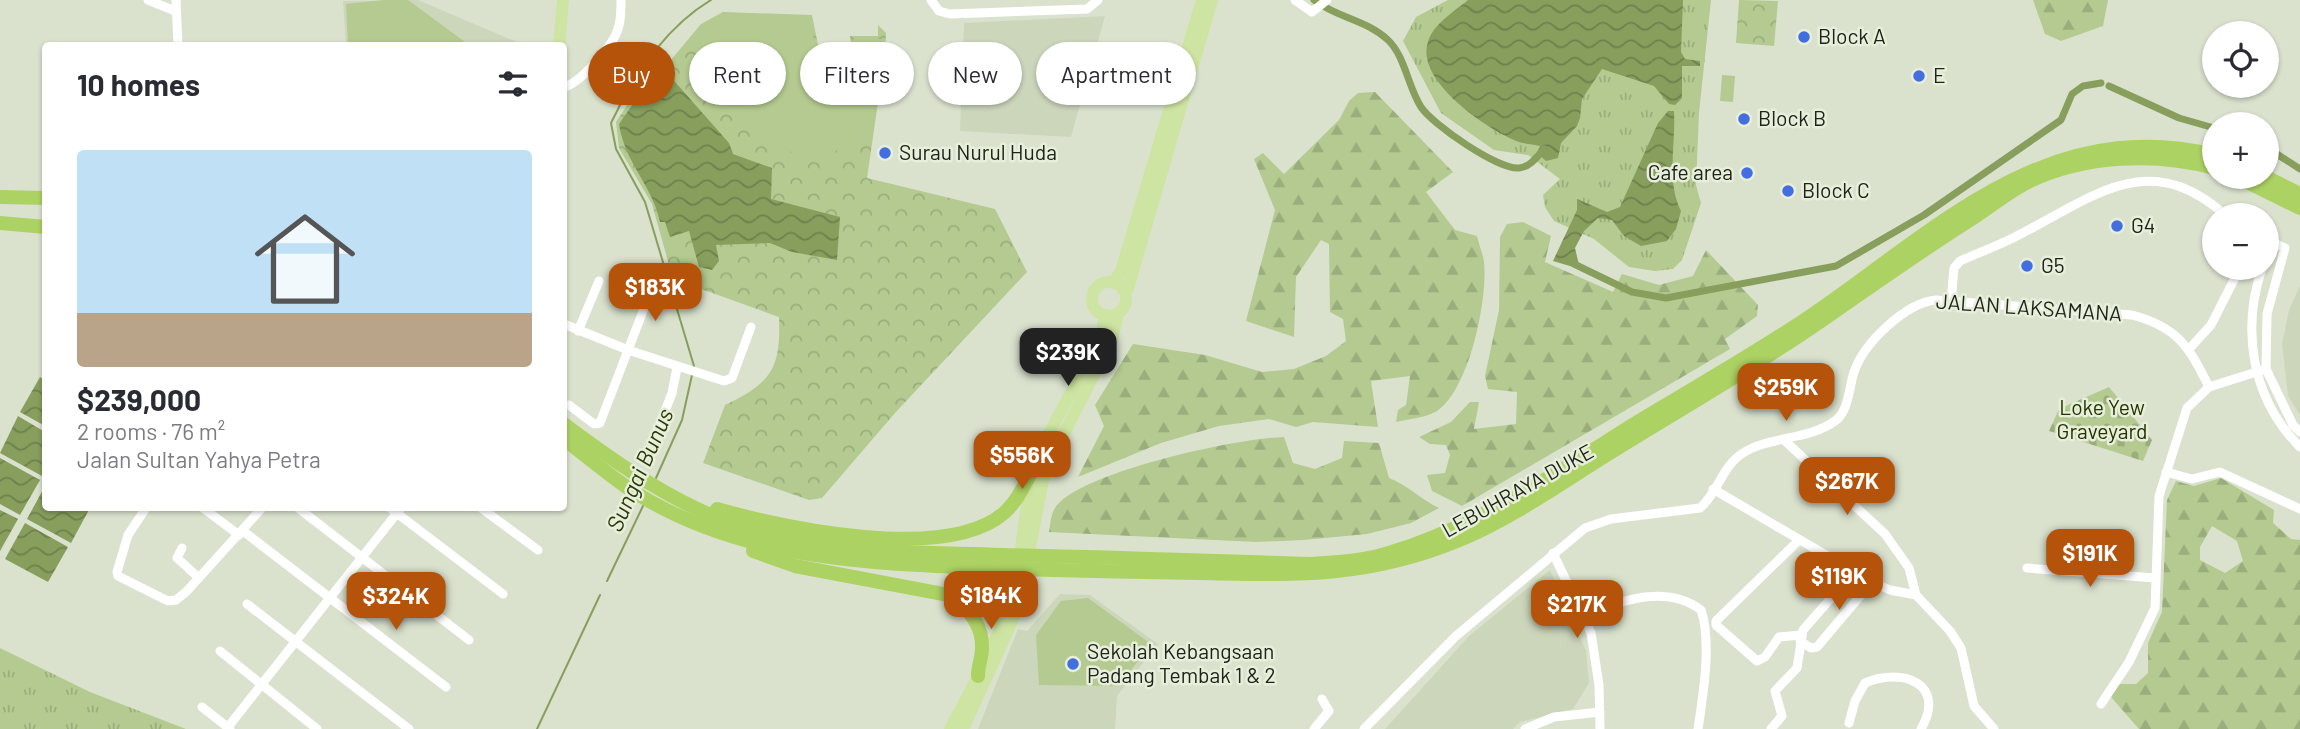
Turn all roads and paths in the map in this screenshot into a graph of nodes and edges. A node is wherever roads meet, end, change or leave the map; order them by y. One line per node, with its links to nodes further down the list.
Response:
1 (148, 0): 11 (street)
2 (176, 0): 11 (street)
3 (563, 0): 13 (main road)
4 (621, 0): 14 (street)
5 (931, 0): 6 (street)
6 (1098, 0)
7 (1202, 0): 33 (main road)
8 (1212, 0): 35 (main road)
9 (1295, 0): 10 (street)
10 (1326, 1)
11 (175, 11): 12 (street)
12 (178, 42)
13 (559, 42)
14 (567, 85)
15 (2202, 156): 75 (highway, LEBUHRAYA DUKE)
16 (2279, 177): 18 (highway)
17 (2279, 184): 20 (highway)
18 (2300, 186)
19 (2261, 189): 24 (highway)
20 (2300, 194)
21 (0, 197): 22 (highway)
22 (42, 198)
23 (2212, 203): 36 (street)
24 (2300, 208)
25 (0, 223): 26 (highway)
26 (42, 226)
27 (2279, 245): 28 (street)
28 (2279, 270)
29 (2234, 280): 41 (street)
30 (2260, 280): 45 (street)
31 (2276, 280): 44 (street)
32 (599, 281): 40 (street)
33 (1114, 282): 35 (main road); 37 (main road)
34 (653, 285): 42 (street)
35 (1125, 291): 37 (main road)
36 (1951, 302): 41 (street, JALAN LAKSAMANA); 50 (street, JALAN LAKSAMANA)
37 (1112, 314): 54 (main road); 86 (main road)
38 (567, 326): 40 (street)
39 (751, 327): 43 (street)
40 (578, 331): 42 (street)
41 (2190, 348): 46 (street, JALAN LAKSAMANA)
42 (628, 350): 43 (street); 47 (street)
43 (677, 368): 52 (street)
44 (2266, 369): 45 (street); 49 (street)
45 (2255, 372): 46 (street); 53 (street)
46 (2209, 387): 55 (street)
47 (569, 405)
48 (567, 427): 56 (highway, LEBUHRAYA DUKE)
49 (2300, 432)
50 (1784, 440): 57 (street, JALAN LAKSAMANA); 83 (street)
51 (567, 441): 56 (highway, LEBUHRAYA DUKE)
52 (653, 442)
53 (2300, 447)
54 (1038, 459): 59 (highway); 86 (main road)
55 (2166, 472): 60 (street); 79 (street)
56 (632, 483): 58 (highway, LEBUHRAYA DUKE)
57 (1713, 489): 70 (street); 73 (street, JALAN LAKSAMANA)
58 (654, 495): 59 (highway, LEBUHRAYA DUKE); 68 (highway, LEBUHRAYA DUKE)
59 (674, 497): 75 (highway, LEBUHRAYA DUKE)
60 (2300, 509)
61 (144, 511): 78 (street)
62 (208, 511): 69 (street)
63 (259, 511): 69 (street)
64 (302, 511): 74 (street)
65 (395, 511): 74 (street)
66 (399, 511): 82 (street)
67 (485, 511): 72 (street)
68 (691, 520): 75 (highway, LEBUHRAYA DUKE); 81 (highway)
69 (241, 533): 78 (street); 84 (street)
70 (1798, 541): 77 (street); 88 (street)
71 (182, 548): 78 (street)
72 (538, 550)
73 (1553, 553): 87 (street); 106 (street, JALAN LAKSAMANA)
74 (362, 557): 84 (street); 89 (street)
75 (1113, 565)
76 (2027, 568): 79 (street)
77 (1854, 572): 80 (street); 88 (street)
78 (198, 577)
79 (2155, 578): 96 (street)
80 (1872, 582): 83 (street); 88 (street)
81 (940, 591): 86 (highway); 92 (highway)
82 (503, 594)
83 (1916, 595): 112 (street)
84 (329, 600): 90 (street); 94 (street)
85 (247, 604): 90 (street)
86 (1013, 607): 92 (main road); 104 (main road)
87 (1583, 614): 98 (street); 109 (street)
88 (1800, 638): 110 (street)
89 (469, 640)
90 (296, 642): 93 (street); 102 (street)
91 (220, 651): 93 (street)
92 (978, 676): 103 (main road)
93 (262, 684): 100 (street); 101 (street)
94 (446, 687)
95 (1322, 699): 105 (street)
96 (2101, 704)
97 (202, 707): 100 (street)
98 (1600, 712): 107 (street); 108 (street)
99 (1849, 723): 111 (street)
100 (229, 728)
101 (317, 729)
102 (409, 729)
103 (950, 729)
104 (963, 729)
105 (1314, 729)
106 (1364, 729)
107 (1525, 729)
108 (1600, 729)
109 (1698, 729)
110 (1771, 729)
111 (1921, 729)
112 (1994, 729)

